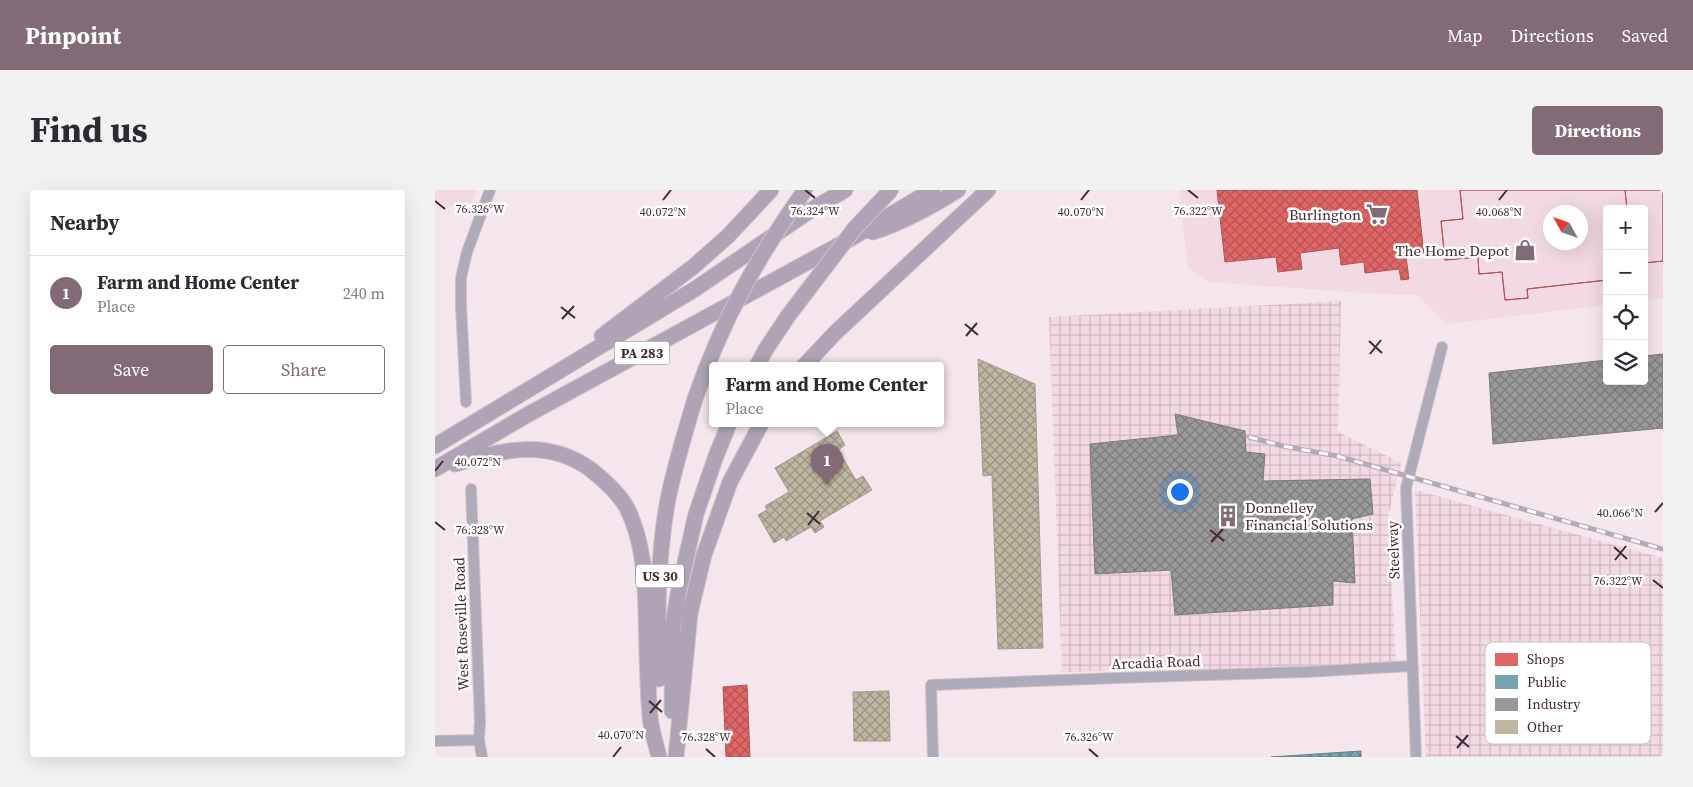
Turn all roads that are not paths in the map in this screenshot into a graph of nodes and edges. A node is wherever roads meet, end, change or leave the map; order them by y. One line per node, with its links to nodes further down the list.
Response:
1 (490, 190): 14 (street)
2 (771, 190): 13 (highway)
3 (805, 190): 24 (highway, US 30, bridge)
4 (845, 190): 13 (highway, PA 283)
5 (891, 190): 11 (highway, bridge)
6 (932, 190): 9 (highway, PA 283)
7 (958, 190): 9 (highway)
8 (988, 190): 12 (highway)
9 (850, 239): 18 (highway, PA 283)
10 (1443, 347): 20 (street, Steelway)
11 (759, 362)
12 (808, 362)
13 (525, 393): 17 (highway, PA 283)
14 (466, 402)
15 (728, 427): 25 (highway, US 30)
16 (759, 427): 25 (highway)
17 (435, 446)
18 (435, 470): 24 (highway)
19 (471, 489): 21 (street, West Roseville Road)
20 (1412, 666): 26 (street, Arcadia Road); 27 (street, Steelway)
21 (479, 740): 22 (street); 23 (street, West Roseville Road)
22 (435, 741)
23 (481, 757)
24 (660, 757)
25 (675, 757)
26 (933, 757)
27 (1416, 757)

